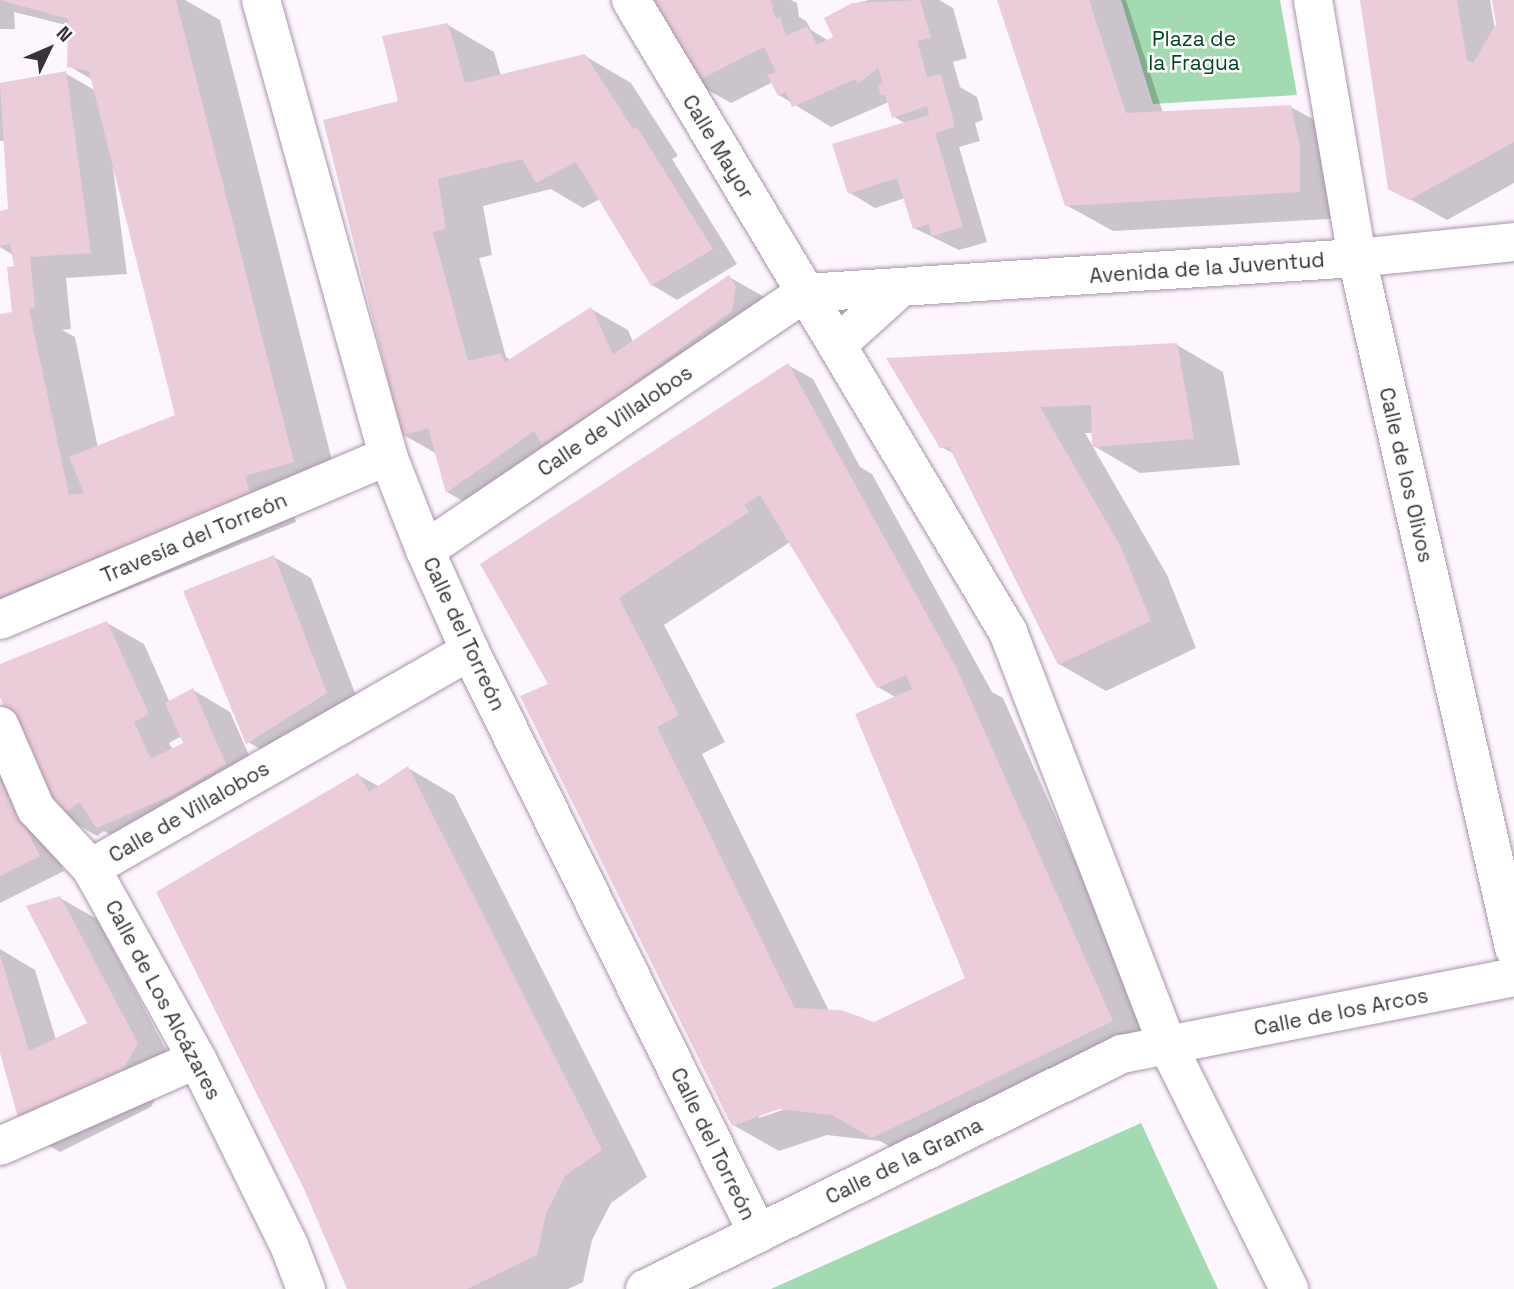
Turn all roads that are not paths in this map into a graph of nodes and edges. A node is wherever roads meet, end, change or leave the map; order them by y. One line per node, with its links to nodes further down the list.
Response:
1 (261, 0): 9 (street, Calle del Torreón)
2 (631, 0): 7 (street, Calle Mayor)
3 (1313, 0): 5 (street, Calle de los Olivos)
4 (1514, 242): 5 (street, Avenida de la Juventud)
5 (1357, 258): 6 (street, Avenida de la Juventud); 15 (street, Calle de los Olivos)
6 (900, 289): 7 (street, Avenida de la Juventud); 8 (street)
7 (805, 293): 8 (street, Calle Mayor); 10 (street, Calle de Villalobos)
8 (837, 345): 17 (street, Calle Mayor)
9 (388, 456): 10 (street, Calle del Torreón); 11 (street, Travesía del Torreón)
10 (425, 550): 12 (street, Calle del Torreón)
11 (0, 621)
12 (470, 651): 14 (street, Calle de Villalobos); 20 (street, Calle del Torreón)
13 (0, 726): 14 (street, Calle de Los Alcázares)
14 (91, 868): 18 (street, Calle de Los Alcázares)
15 (1514, 948)
16 (1514, 977): 17 (street, Calle de los Arcos)
17 (1167, 1044): 20 (street, Calle de la Grama); 23 (street, Calle Mayor)
18 (197, 1059): 19 (street); 21 (street, Calle de Los Alcázares)
19 (0, 1146)
20 (758, 1234): 22 (street, Calle de la Grama)
21 (306, 1289)
22 (645, 1289)
23 (1289, 1289)

